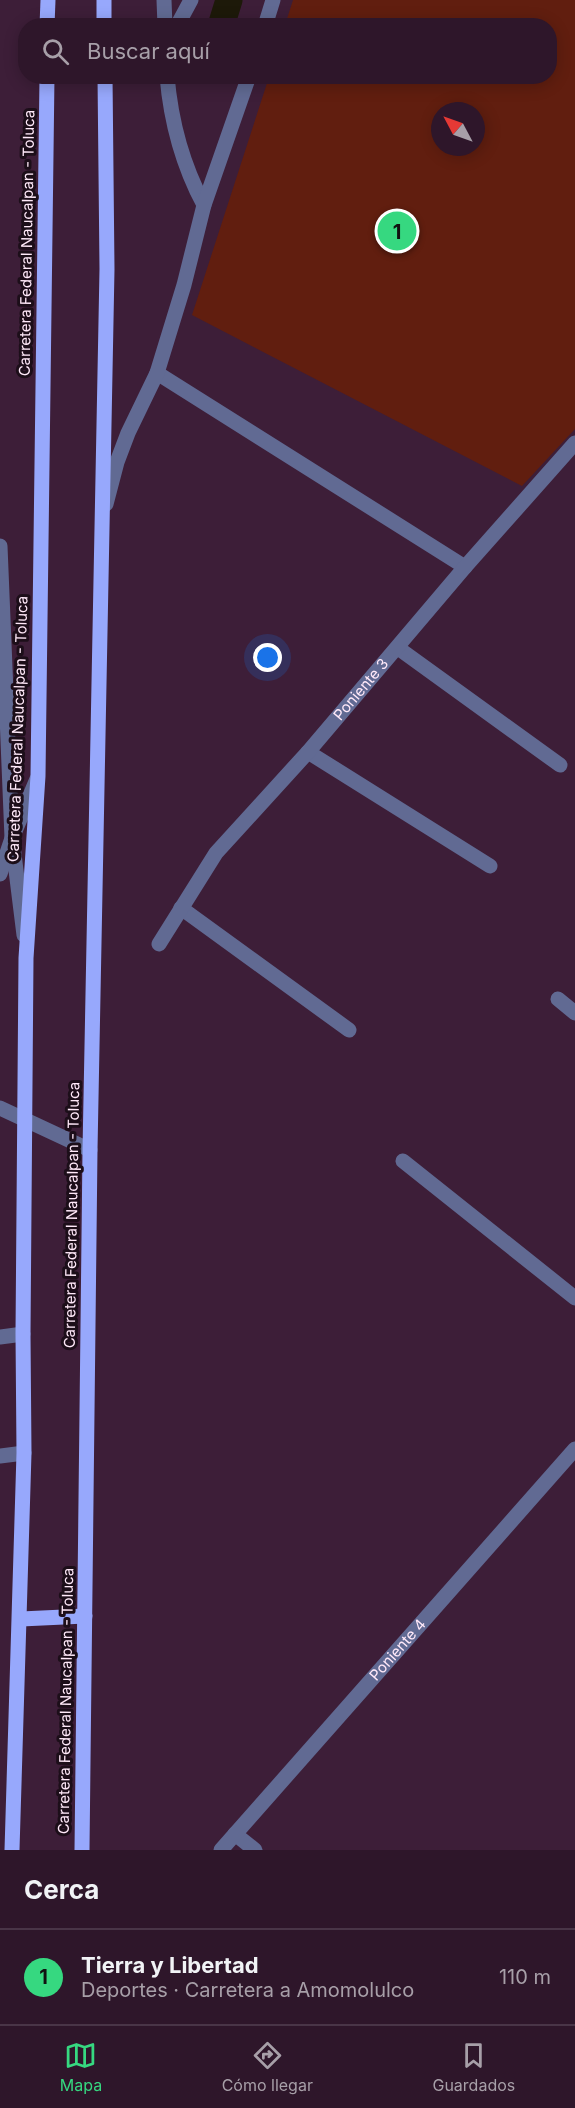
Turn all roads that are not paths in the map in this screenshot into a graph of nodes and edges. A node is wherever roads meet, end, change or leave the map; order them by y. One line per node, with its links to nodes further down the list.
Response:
1 (48, 0): 6 (main road)
2 (104, 0): 7 (main road)
3 (164, 0): 8 (street)
4 (191, 0): 9 (street)
5 (273, 0): 10 (street)
6 (47, 18)
7 (104, 18)
8 (165, 18)
9 (181, 18)
10 (267, 18)
11 (47, 84): 24 (main road, Carretera Federal Naucalpan - Toluca)
12 (105, 84): 18 (main road, Carretera Federal Naucalpan - Toluca)
13 (168, 84): 15 (street)
14 (246, 84): 15 (street)
15 (204, 205): 16 (street)
16 (157, 373): 18 (street); 20 (street)
17 (575, 443): 20 (street, Poniente 3)
18 (102, 522): 36 (main road, Carretera Federal Naucalpan - Toluca)
19 (0, 546): 25 (street)
20 (465, 567): 21 (street, Poniente 3)
21 (398, 648): 22 (street, Poniente 3); 23 (street)
22 (308, 752): 26 (street); 28 (street, Poniente 3)
23 (560, 765)
24 (38, 776): 25 (street); 30 (main road, Carretera Federal Naucalpan - Toluca)
25 (12, 838): 27 (street); 30 (street)
26 (490, 867)
27 (0, 874)
28 (181, 908): 29 (street, Poniente 3); 33 (street)
29 (159, 944)
30 (27, 958): 35 (main road, Carretera Federal Naucalpan - Toluca)
31 (558, 999): 32 (street)
32 (575, 1014)
33 (349, 1030)
34 (0, 1108): 35 (street)
35 (24, 1120): 36 (street); 39 (main road, Carretera Federal Naucalpan - Toluca)
36 (90, 1150): 44 (main road, Carretera Federal Naucalpan - Toluca)
37 (403, 1161): 38 (street)
38 (575, 1298)
39 (23, 1334): 40 (street); 42 (main road, Carretera Federal Naucalpan - Toluca)
40 (0, 1337)
41 (575, 1449): 46 (street, Poniente 4)
42 (24, 1453): 43 (street); 45 (main road, Carretera Federal Naucalpan - Toluca)
43 (0, 1456)
44 (85, 1616): 45 (main road); 48 (main road, Carretera Federal Naucalpan - Toluca)
45 (21, 1619): 47 (main road, Carretera Federal Naucalpan - Toluca)
46 (235, 1834): 49 (street, Poniente 4); 50 (street)
47 (12, 1850)
48 (82, 1850)
49 (221, 1850)
50 (255, 1850)

